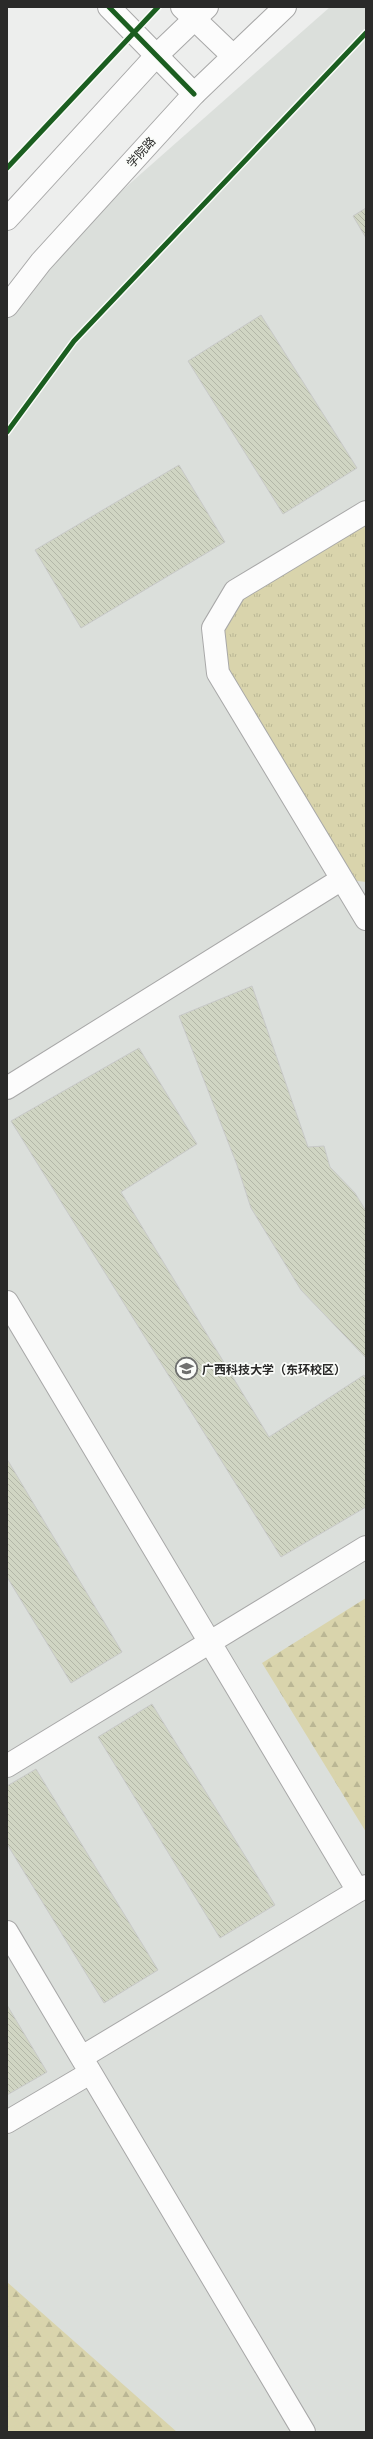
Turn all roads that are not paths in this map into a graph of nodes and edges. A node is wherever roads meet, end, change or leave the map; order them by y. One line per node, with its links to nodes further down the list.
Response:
1 (109, 7): 4 (main road)
2 (285, 7): 5 (main road, 学院路)
3 (194, 11): 4 (main road); 5 (main road)
4 (156, 56): 6 (main road); 7 (main road)
5 (233, 56): 6 (main road, 学院路)
6 (194, 94): 8 (main road, 学院路)
7 (7, 219)
8 (7, 306)
9 (366, 512): 10 (main road)
10 (342, 879): 11 (main road); 12 (main road)
11 (366, 919)
12 (7, 1088)
13 (7, 1302): 15 (main road)
14 (366, 1547): 15 (main road)
15 (210, 1641): 16 (main road); 17 (main road)
16 (7, 1766)
17 (362, 1889): 19 (main road)
18 (7, 1932): 19 (main road)
19 (86, 2065): 20 (main road); 21 (main road)
20 (7, 2122)
21 (304, 2432)

